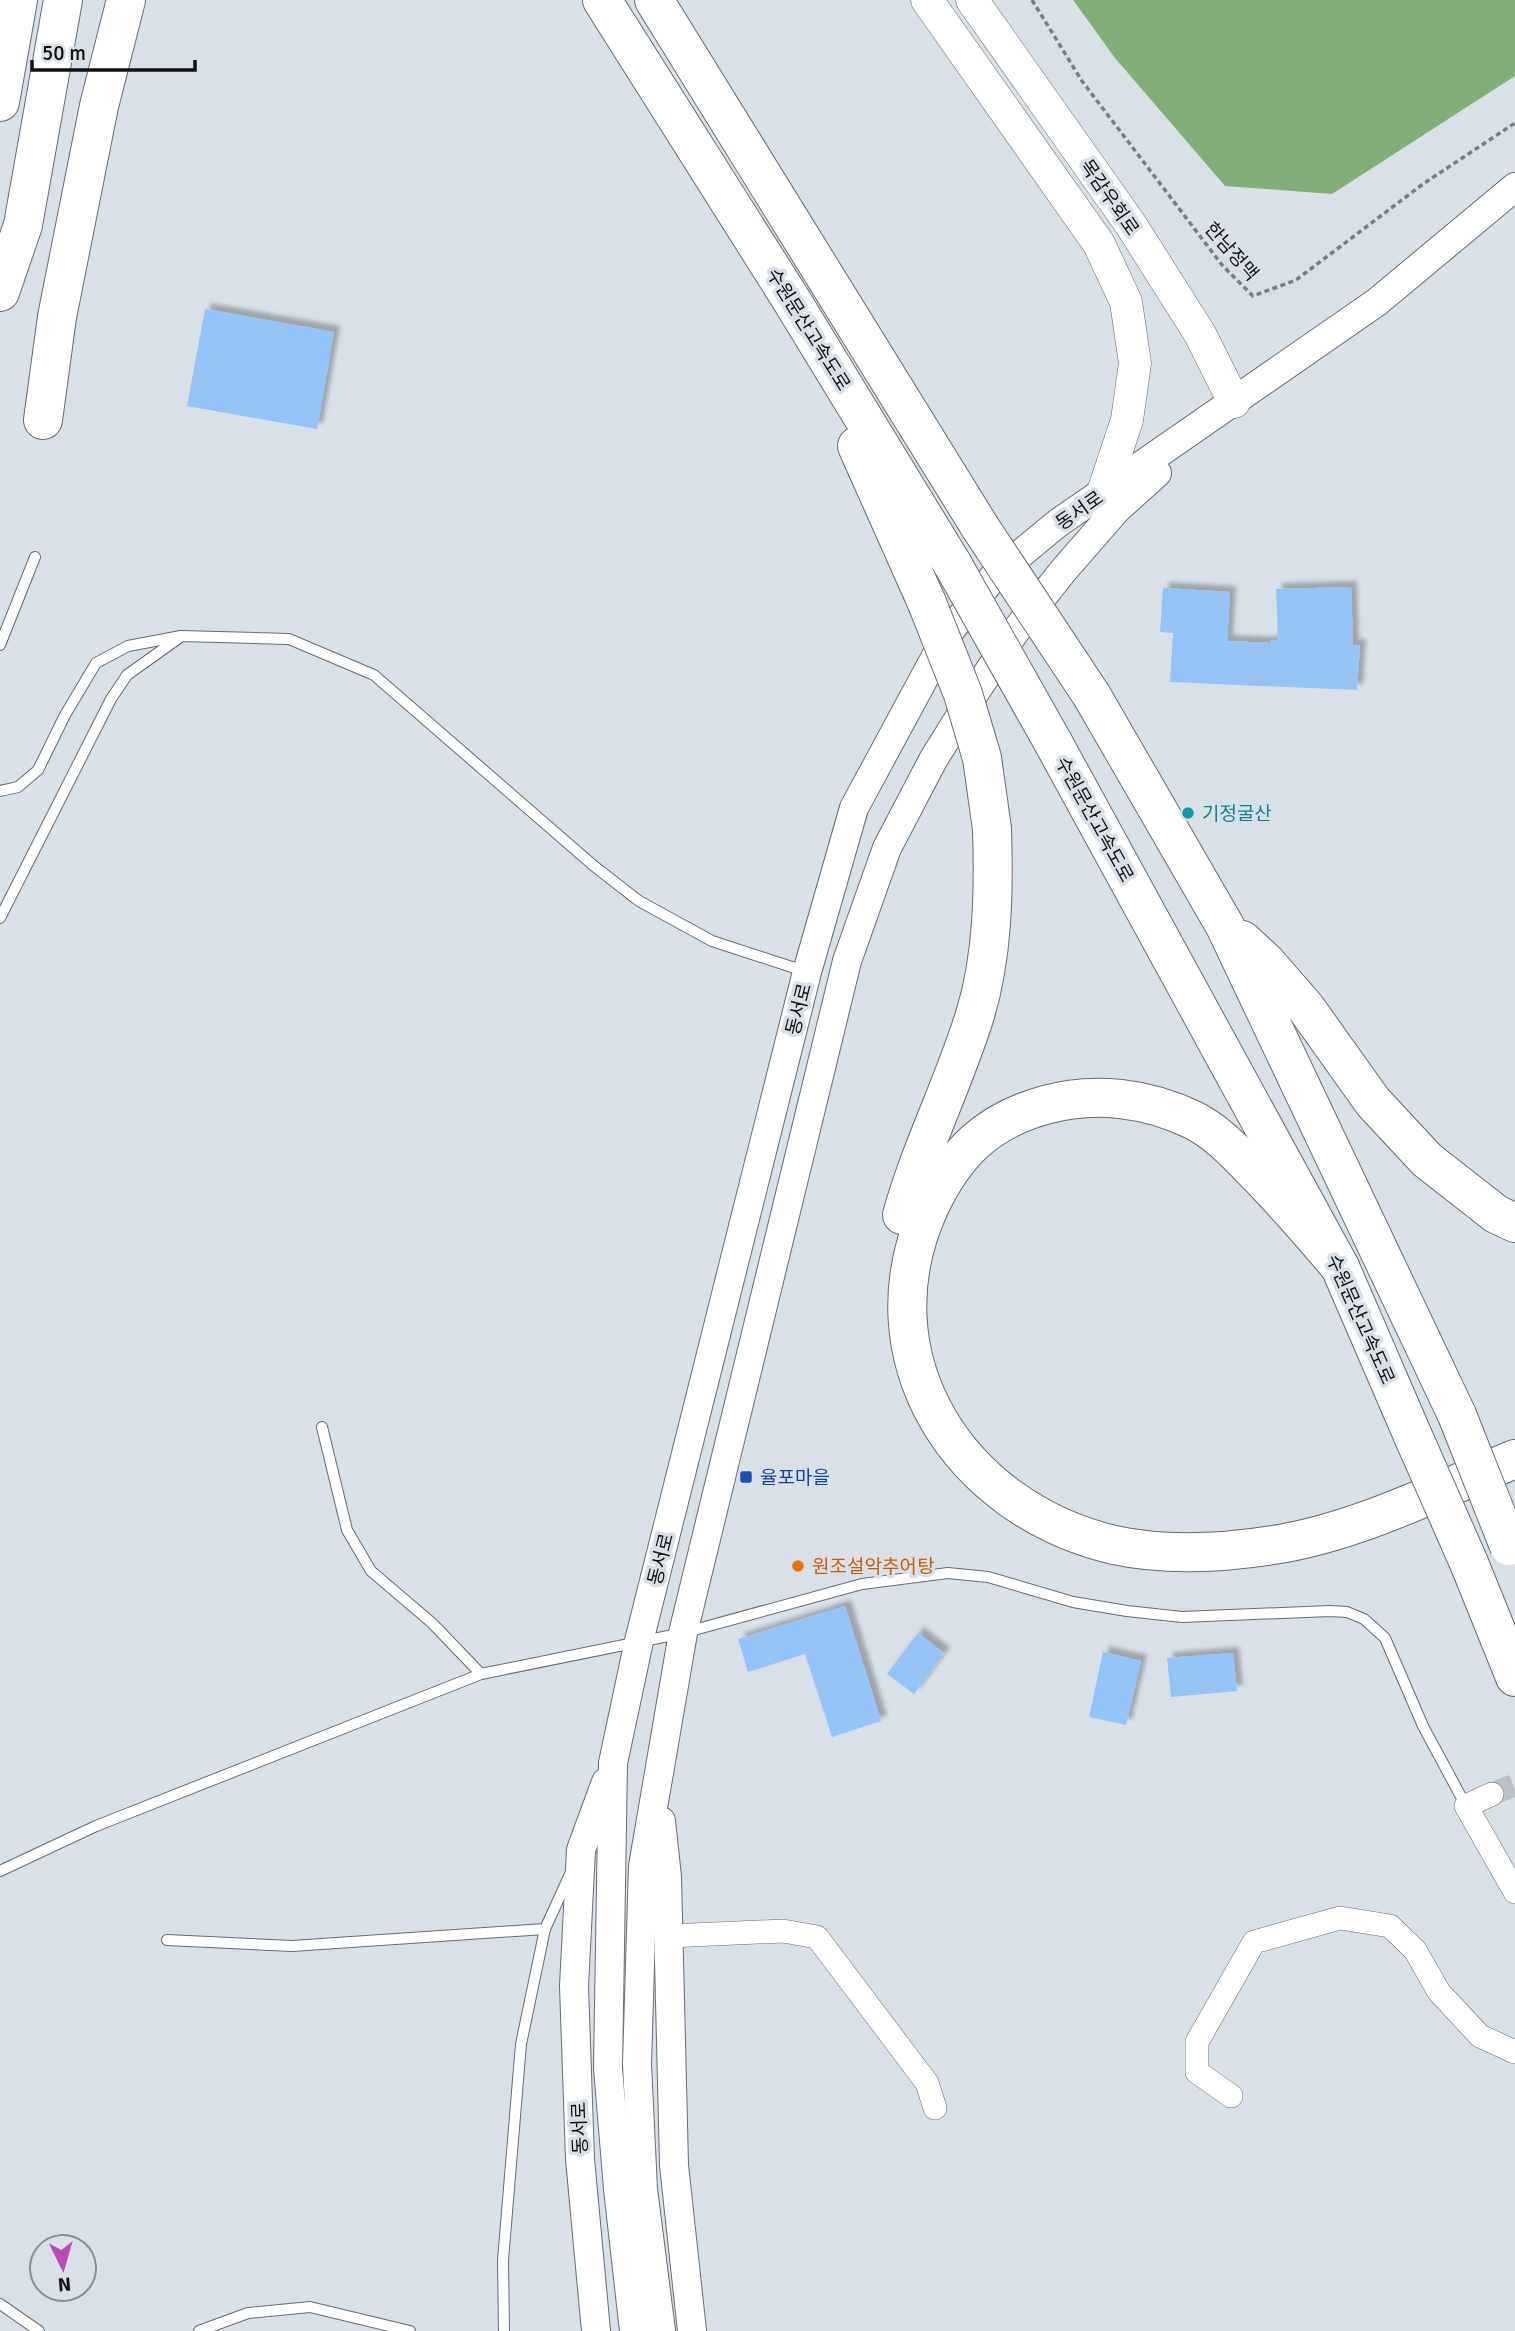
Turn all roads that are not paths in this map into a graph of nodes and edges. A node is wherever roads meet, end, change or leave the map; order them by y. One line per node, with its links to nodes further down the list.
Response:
1 (18, 0): 8 (highway)
2 (63, 0): 10 (highway)
3 (127, 0): 13 (highway)
4 (602, 0): 11 (highway, 수원문산고속도로)
5 (654, 0): 20 (highway, bridge)
6 (927, 0): 14 (main road, 목감우회로)
7 (972, 0): 12 (main road, 목감우회로)
8 (0, 102)
9 (1515, 187): 12 (street, 동서로)
10 (0, 292)
11 (792, 301): 23 (highway, 수원문산고속도로, bridge); 26 (highway, bridge)
12 (1234, 402): 14 (street, 동서로); 28 (street, 동서로)
13 (43, 420)
14 (1103, 492): 21 (street, 동서로)
15 (35, 557): 17 (lane)
16 (181, 636): 18 (lane); 19 (lane); 21 (lane)
17 (0, 645)
18 (0, 791)
19 (0, 918)
20 (1225, 926): 22 (highway); 27 (highway, bridge)
21 (807, 972): 29 (street, 동서로)
22 (1515, 1223)
23 (1340, 1267): 25 (highway); 31 (highway, 수원문산고속도로, bridge)
24 (322, 1427): 30 (lane)
25 (1515, 1459)
26 (1515, 1482)
27 (1512, 1553)
28 (683, 1633): 29 (lane); 33 (street, 동서로); 35 (lane)
29 (639, 1641): 30 (lane); 32 (street, 동서로)
30 (481, 1674): 37 (lane)
31 (1515, 1677)
32 (613, 1763): 36 (street, 동서로); 51 (street, 동서로)
33 (657, 1782): 40 (street, 동서로); 52 (street, 동서로)
34 (1492, 1794): 35 (street)
35 (1466, 1806): 38 (street)
36 (581, 1850): 39 (lane); 50 (street, 동서로)
37 (0, 1871)
38 (1515, 1892)
39 (545, 1929): 41 (lane); 49 (lane)
40 (668, 1936): 44 (street); 53 (street, 동서로)
41 (167, 1940)
42 (1515, 2052): 43 (street)
43 (1231, 2096)
44 (935, 2108)
45 (0, 2304): 46 (lane)
46 (39, 2331)
47 (199, 2331): 48 (lane)
48 (411, 2331)
49 (504, 2331)
50 (596, 2331)
51 (634, 2331)
52 (661, 2331)
53 (692, 2331)

